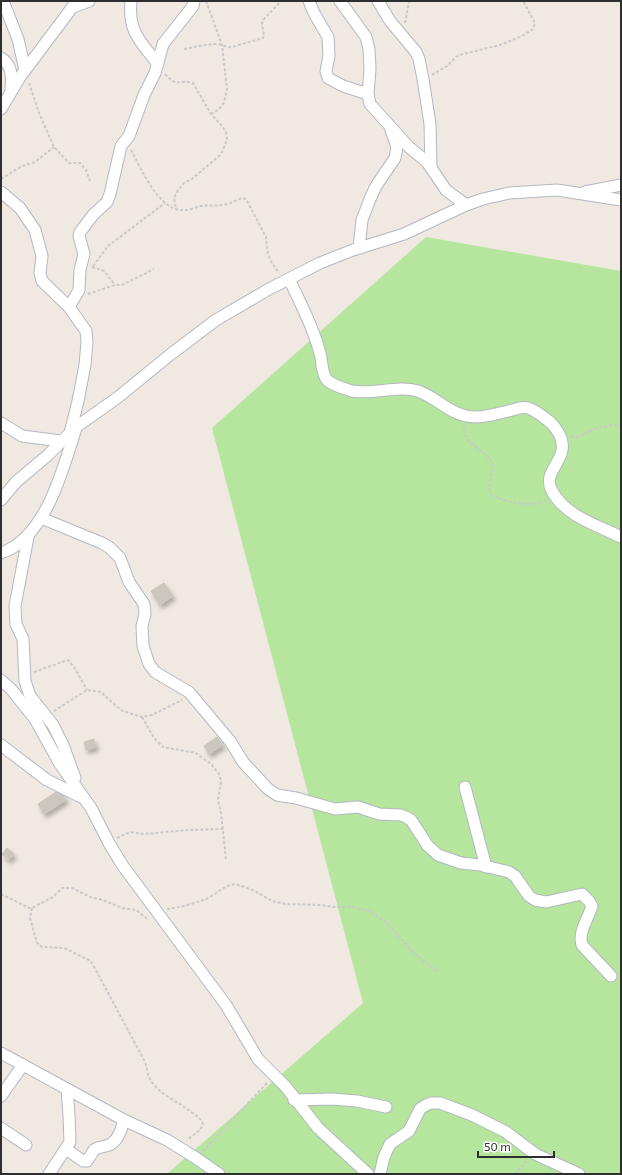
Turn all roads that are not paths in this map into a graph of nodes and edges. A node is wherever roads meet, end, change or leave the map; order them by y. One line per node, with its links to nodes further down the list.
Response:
1 (3, 1): 11 (street)
2 (89, 1): 8 (street)
3 (131, 1): 10 (street)
4 (194, 1): 10 (street)
5 (309, 1): 13 (street)
6 (340, 1): 13 (street)
7 (378, 1): 16 (street)
8 (75, 4): 11 (street)
9 (1, 58): 12 (street)
10 (158, 64): 24 (street)
11 (25, 70): 12 (street)
12 (11, 91): 14 (street)
13 (368, 94): 15 (street)
14 (1, 109)
15 (390, 127): 16 (street); 22 (street)
16 (431, 168): 21 (street)
17 (621, 185): 19 (street)
18 (1, 192): 24 (street)
19 (578, 193): 20 (street); 21 (street)
20 (621, 200)
21 (466, 205): 22 (street)
22 (359, 248): 23 (street)
23 (287, 280): 26 (street); 32 (street)
24 (69, 307): 26 (street)
25 (1, 423): 27 (street)
26 (73, 430): 27 (street); 30 (street)
27 (61, 441): 28 (street)
28 (5, 489): 29 (street)
29 (1, 500)
30 (41, 518): 31 (street); 39 (street)
31 (28, 537): 33 (street); 38 (street)
32 (621, 537)
33 (1, 553)
34 (1, 680): 37 (street)
35 (1, 745): 37 (street)
36 (466, 787): 39 (street)
37 (84, 798): 38 (street)
38 (91, 808): 45 (street)
39 (486, 866): 40 (street)
40 (610, 976)
41 (1, 1053): 42 (street)
42 (23, 1065): 43 (street); 44 (street)
43 (67, 1089): 47 (street); 50 (street)
44 (1, 1096)
45 (294, 1100): 46 (street); 53 (street)
46 (386, 1106)
47 (124, 1120): 50 (street); 52 (street)
48 (1, 1128): 49 (street)
49 (26, 1145)
50 (66, 1149): 51 (street)
51 (49, 1174)
52 (219, 1174)
53 (368, 1174)
54 (380, 1174): 55 (street)
55 (579, 1174)

